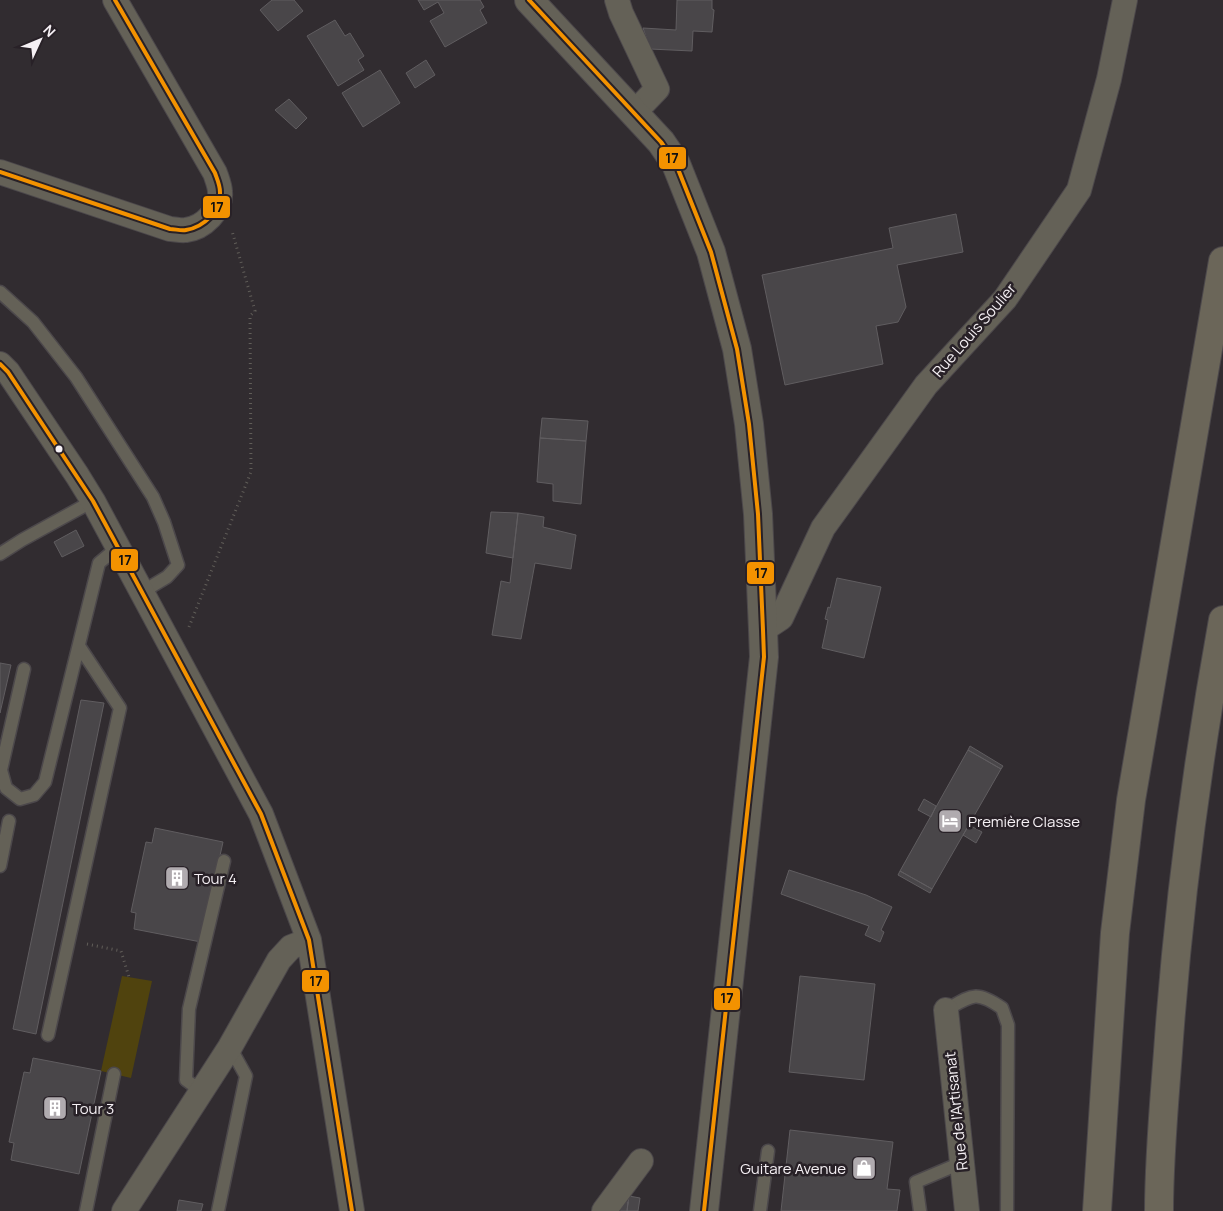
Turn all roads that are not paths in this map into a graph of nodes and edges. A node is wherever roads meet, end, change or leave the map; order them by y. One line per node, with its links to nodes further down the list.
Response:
1 (115, 0): 6 (street)
2 (617, 0): 5 (street)
3 (1125, 0): 17 (street, Rue Louis Soulier)
4 (539, 3): 5 (street)
5 (634, 113): 17 (street)
6 (0, 172)
7 (1223, 261): 42 (highway)
8 (0, 292): 15 (lane)
9 (0, 364): 10 (street)
10 (94, 501): 11 (lane); 13 (street)
11 (22, 540): 12 (lane); 14 (lane)
12 (0, 542)
13 (118, 547): 15 (street); 18 (lane)
14 (0, 554)
15 (142, 592): 23 (street)
16 (1223, 620): 43 (highway)
17 (763, 630): 37 (street)
18 (79, 646): 19 (lane); 25 (lane)
19 (24, 669)
20 (9, 821): 22 (lane)
21 (224, 861): 28 (lane)
22 (0, 866)
23 (309, 940): 26 (street); 35 (street)
24 (946, 1010): 31 (street, Rue de l'Artisanat); 41 (lane)
25 (48, 1035)
26 (230, 1048): 28 (street); 34 (lane)
27 (114, 1074): 33 (lane)
28 (201, 1091): 32 (street)
29 (768, 1151): 38 (lane)
30 (641, 1161): 36 (street)
31 (961, 1163): 39 (lane); 40 (street, Rue de l'Artisanat)
32 (125, 1210)
33 (86, 1211)
34 (218, 1211)
35 (352, 1211)
36 (604, 1211)
37 (704, 1211)
38 (760, 1211)
39 (920, 1211)
40 (967, 1211)
41 (1006, 1211)
42 (1097, 1211)
43 (1159, 1211)

